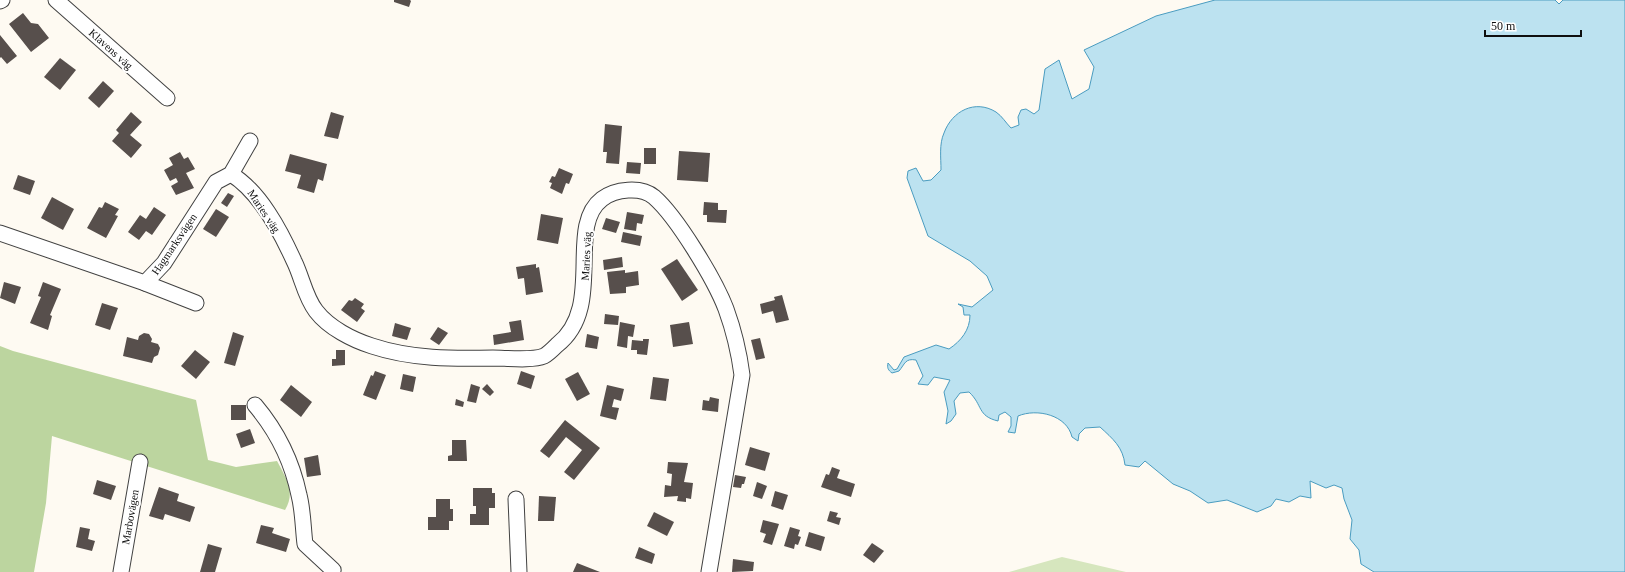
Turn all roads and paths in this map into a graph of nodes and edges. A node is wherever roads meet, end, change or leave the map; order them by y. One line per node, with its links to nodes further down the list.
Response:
1 (56, 0): 2 (street, Klavens väg)
2 (167, 98)
3 (250, 141): 4 (street, Hagmarksvägen)
4 (231, 174): 6 (street, Hagmarksvägen); 14 (street, Maries väg)
5 (0, 234): 6 (street, Hagmarksvägen)
6 (145, 284): 7 (street)
7 (196, 303)
8 (255, 405): 11 (street)
9 (140, 462): 12 (street, Marbovägen)
10 (516, 499): 13 (street)
11 (335, 571)
12 (122, 572)
13 (519, 572)
14 (709, 572)

